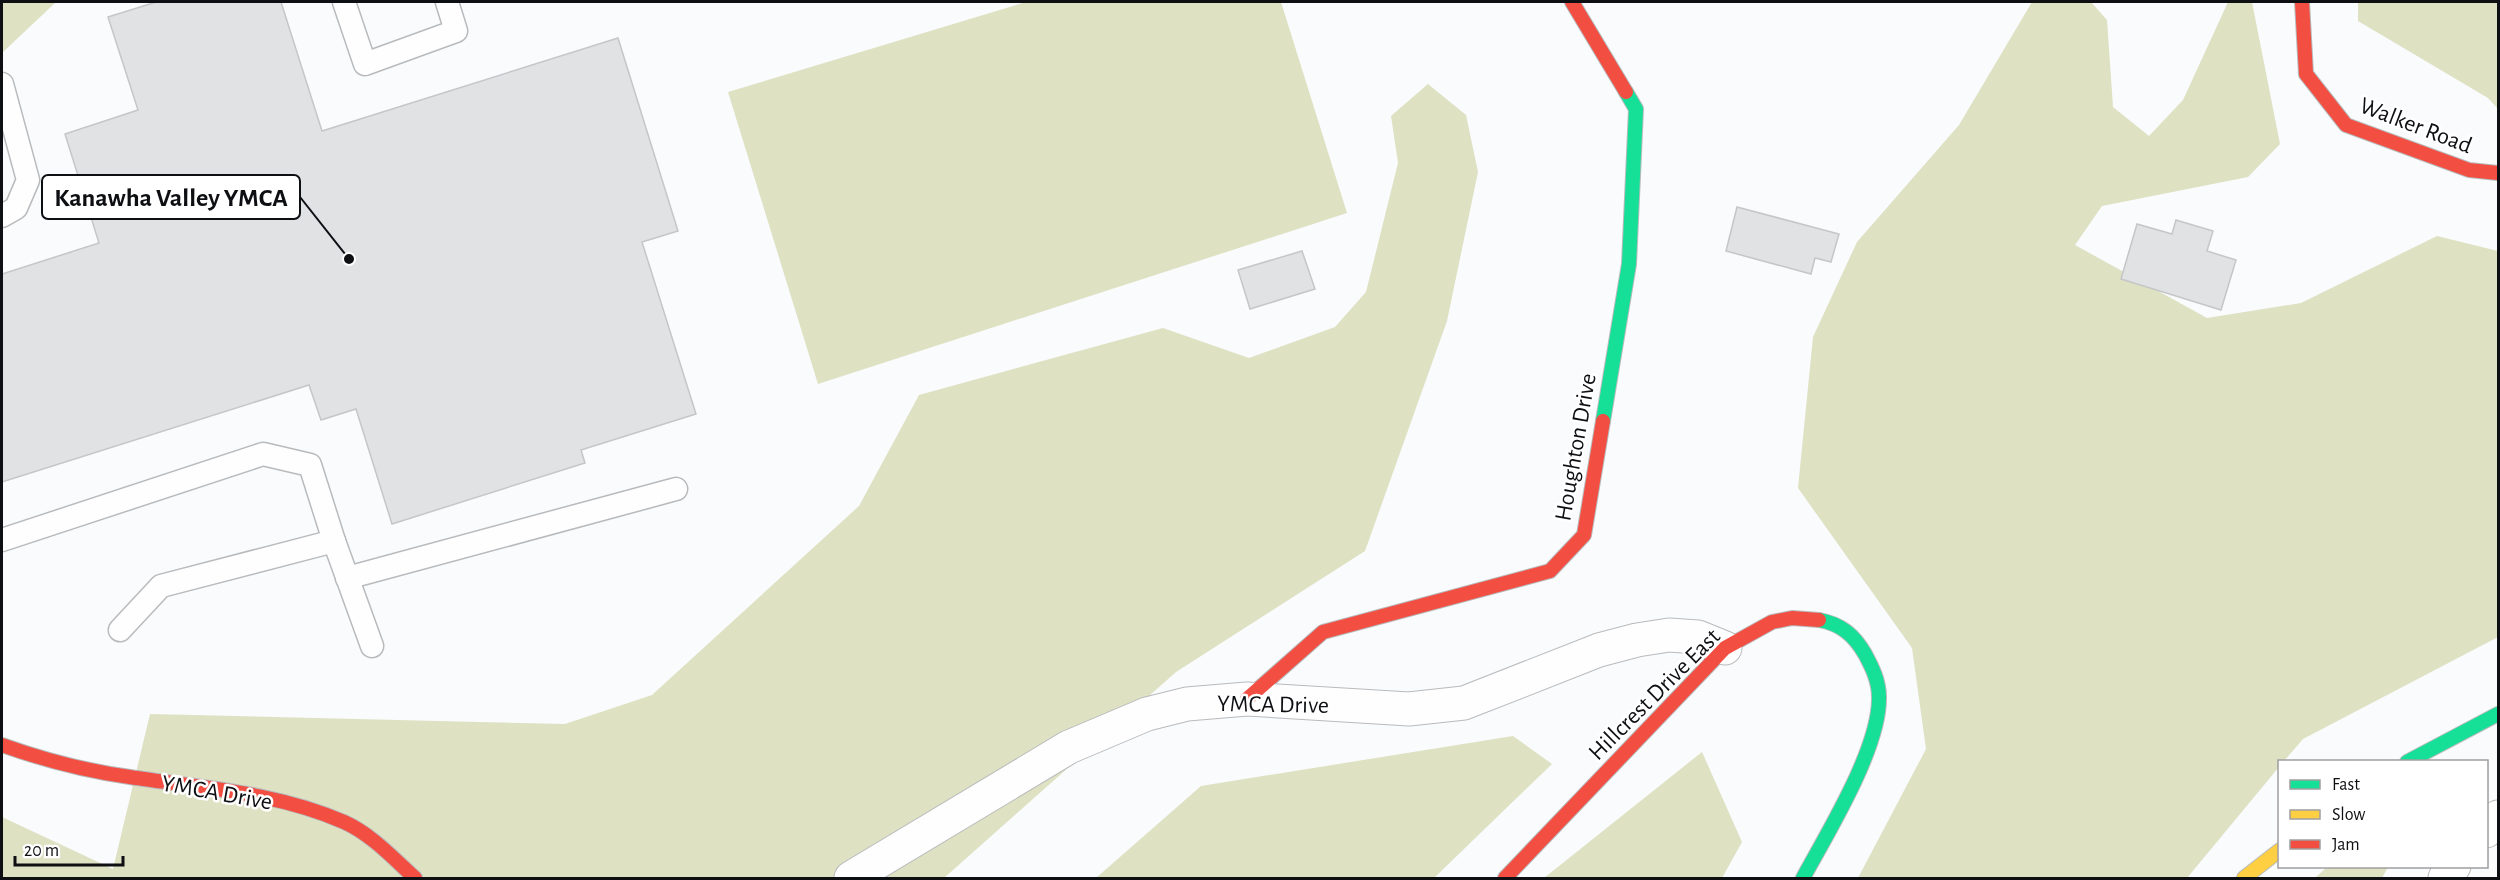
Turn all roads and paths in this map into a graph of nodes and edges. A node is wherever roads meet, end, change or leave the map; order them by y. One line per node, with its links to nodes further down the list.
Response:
1 (344, 2): 2 (lane)
2 (447, 2)
3 (1572, 2): 15 (street, Houghton Drive)
4 (2302, 2): 6 (street, Walker Road)
5 (2, 84): 7 (lane)
6 (2499, 173)
7 (2, 216)
8 (676, 489): 11 (lane)
9 (2, 540): 10 (lane)
10 (334, 541): 11 (lane); 12 (lane)
11 (347, 578): 13 (lane)
12 (120, 630)
13 (372, 646)
14 (1725, 648): 15 (street, YMCA Drive); 24 (street, Hillcrest Drive East); 25 (street, Hillcrest Drive East)
15 (1247, 699): 23 (street, YMCA Drive)
16 (2499, 714): 18 (street)
17 (2, 745): 22 (street, YMCA Drive)
18 (2411, 760)
19 (2499, 817): 20 (street)
20 (2488, 830)
21 (2278, 852): 26 (street)
22 (415, 879)
23 (851, 879)
24 (1505, 879)
25 (1803, 879)
26 (2244, 879)

